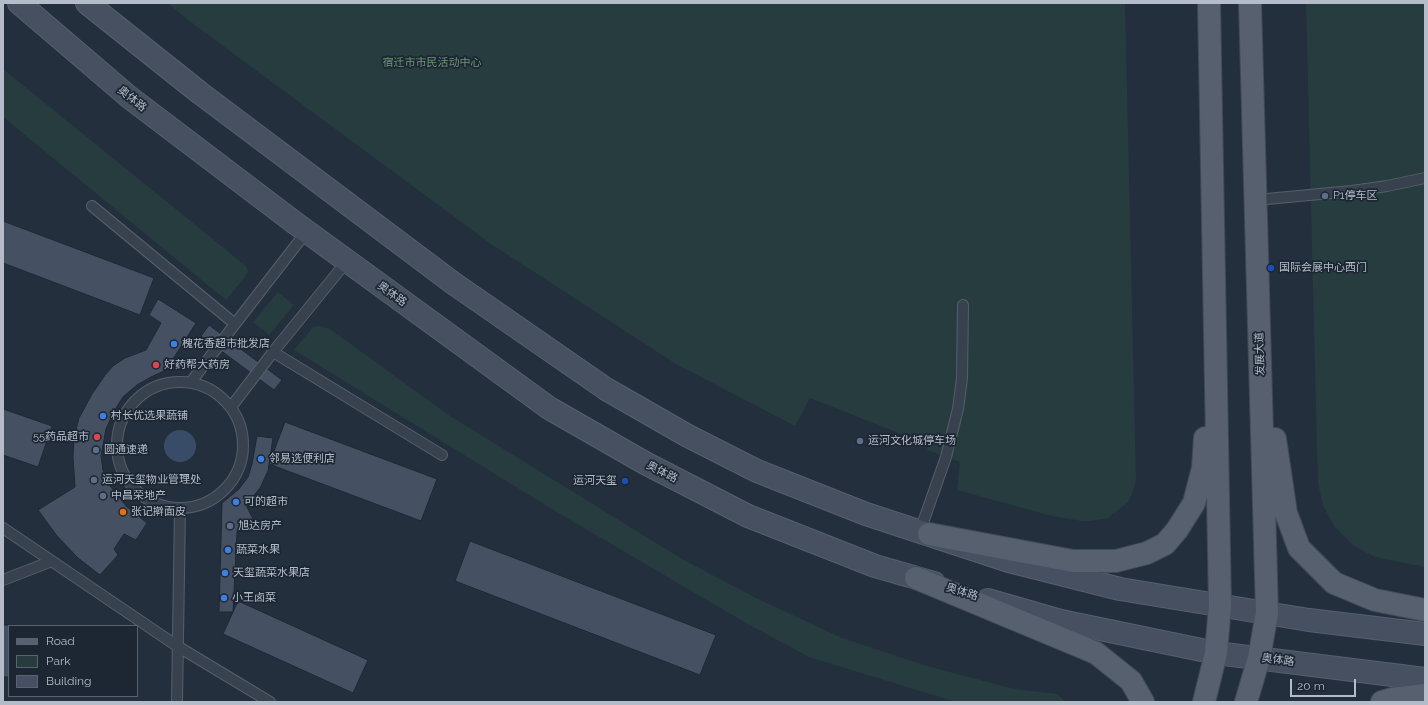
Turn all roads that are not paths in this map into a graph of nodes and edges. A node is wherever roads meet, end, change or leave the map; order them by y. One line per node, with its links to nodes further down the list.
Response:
1 (20, 3): 8 (main road, 奥体路)
2 (87, 3): 20 (main road)
3 (1209, 3): 11 (main road)
4 (1250, 3): 6 (main road, 发展大道)
5 (1425, 178): 6 (lane)
6 (1256, 200): 12 (main road, 发展大道)
7 (92, 206): 13 (lane)
8 (307, 231): 9 (main road, 奥体路); 13 (lane)
9 (347, 261): 14 (lane); 22 (main road, 奥体路)
10 (963, 305): 20 (lane)
11 (1215, 307): 20 (main road); 24 (main road)
12 (1259, 312): 25 (main road); 26 (main road, 发展大道)
13 (235, 324): 15 (lane)
14 (273, 352): 16 (lane); 17 (lane)
15 (191, 382): 16 (lane); 18 (lane)
16 (231, 407): 18 (lane)
17 (442, 455)
18 (180, 508): 28 (lane)
19 (3, 528): 21 (lane)
20 (924, 533): 24 (main road)
21 (52, 561): 23 (lane); 28 (lane)
22 (916, 578): 29 (main road, 奥体路); 35 (main road)
23 (3, 580)
24 (1220, 605): 26 (main road); 29 (main road)
25 (1425, 610)
26 (1267, 613): 27 (main road); 30 (main road, 发展大道)
27 (1425, 634)
28 (177, 646): 33 (lane); 34 (lane)
29 (1216, 653): 30 (main road, 奥体路); 36 (main road)
30 (1259, 658): 31 (main road, 奥体路); 37 (main road, 发展大道)
31 (1425, 679)
32 (1425, 695): 38 (main road)
33 (176, 702)
34 (270, 702)
35 (1143, 702)
36 (1204, 702)
37 (1246, 702)
38 (1382, 702)

